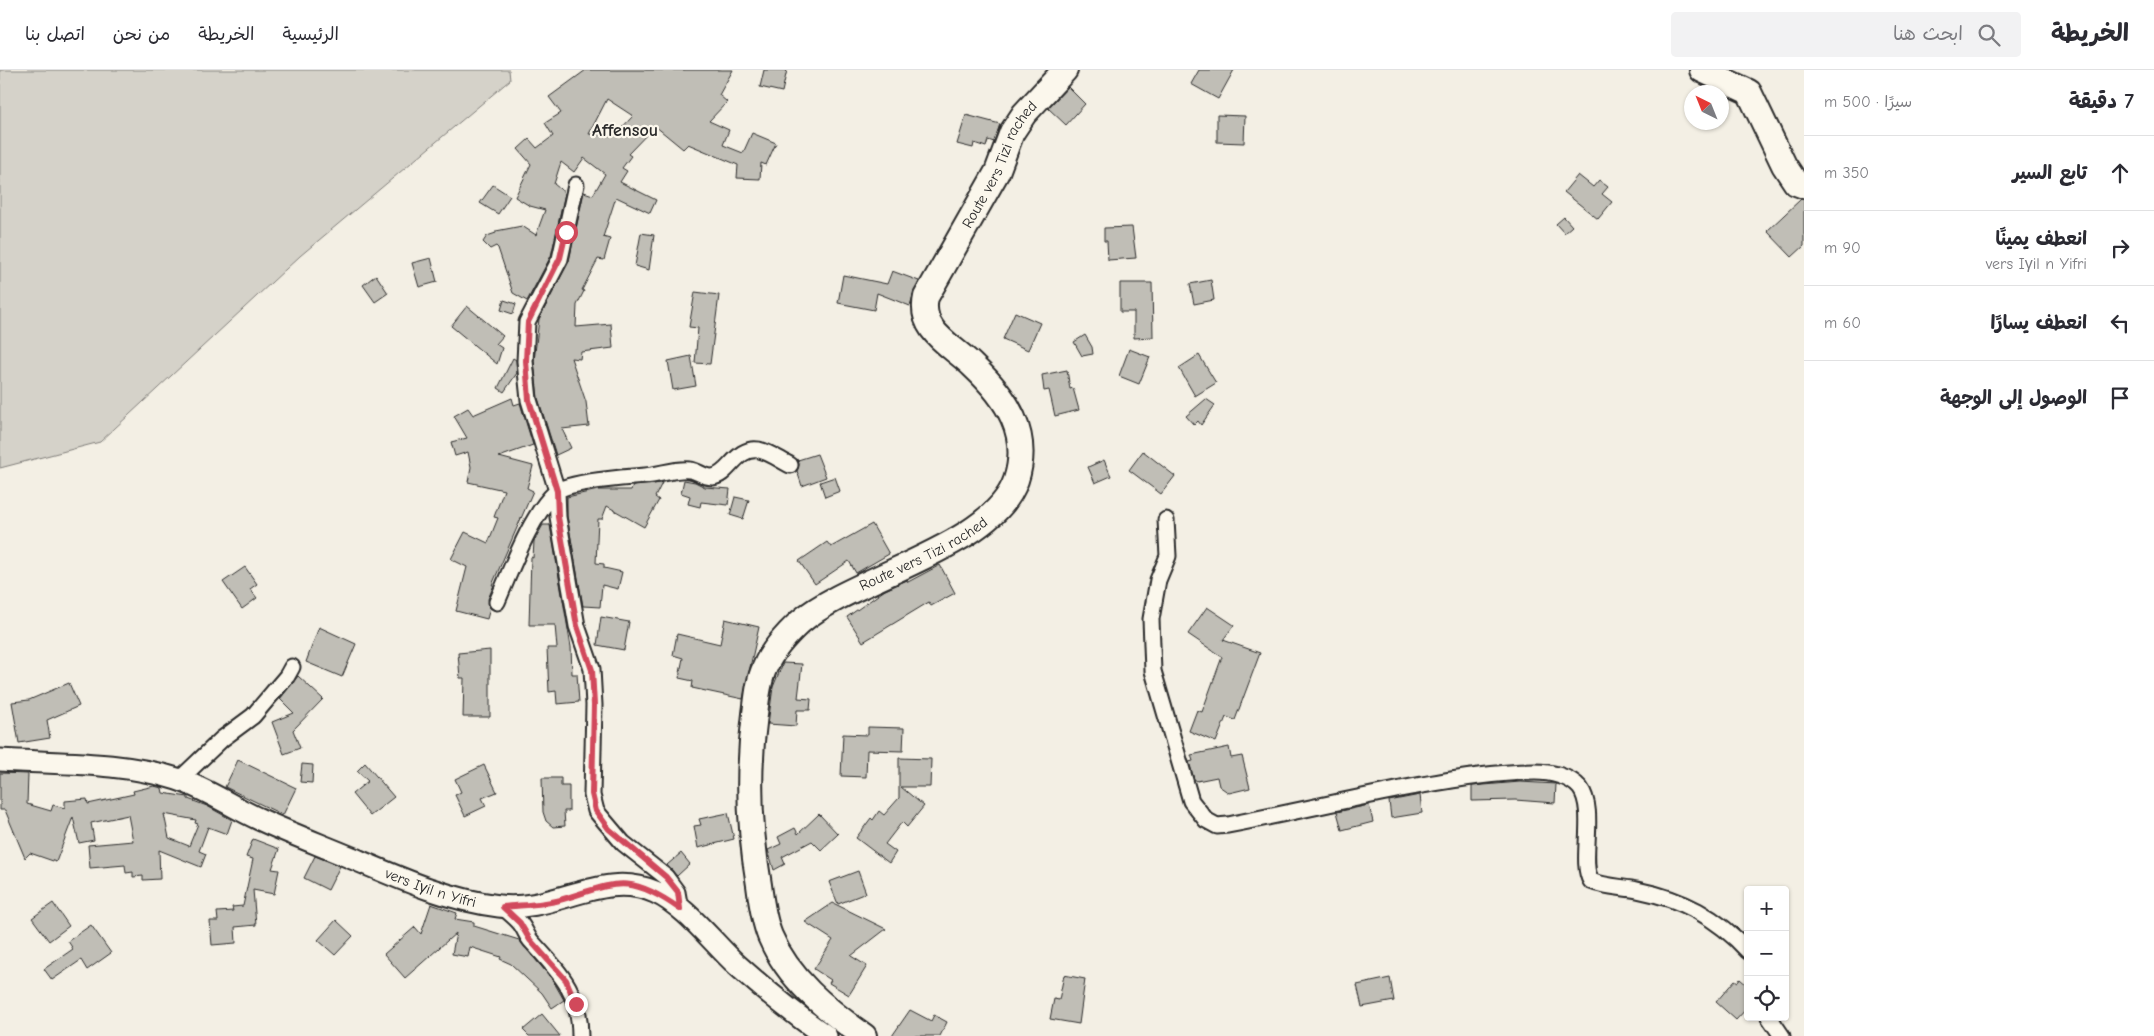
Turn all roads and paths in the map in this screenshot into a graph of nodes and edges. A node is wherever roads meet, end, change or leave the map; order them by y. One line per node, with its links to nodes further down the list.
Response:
1 (1065, 70): 18 (main road, Route vers Tizi rached)
2 (1702, 70): 4 (main road)
3 (576, 185): 6 (street)
4 (1804, 186)
5 (790, 464): 6 (street)
6 (557, 491): 8 (street); 13 (street)
7 (1166, 520): 14 (street)
8 (497, 602)
9 (292, 667): 11 (street)
10 (0, 760): 11 (main road, vers Iγil n Yifri)
11 (179, 780): 12 (main road, vers Iγil n Yifri)
12 (503, 907): 13 (main road, vers Iγil n Yifri); 16 (street)
13 (680, 909): 17 (main road, vers Iγil n Yifri)
14 (1744, 947)
15 (1771, 1021): 19 (street)
16 (580, 1036)
17 (826, 1036)
18 (864, 1036)
19 (1782, 1036)

